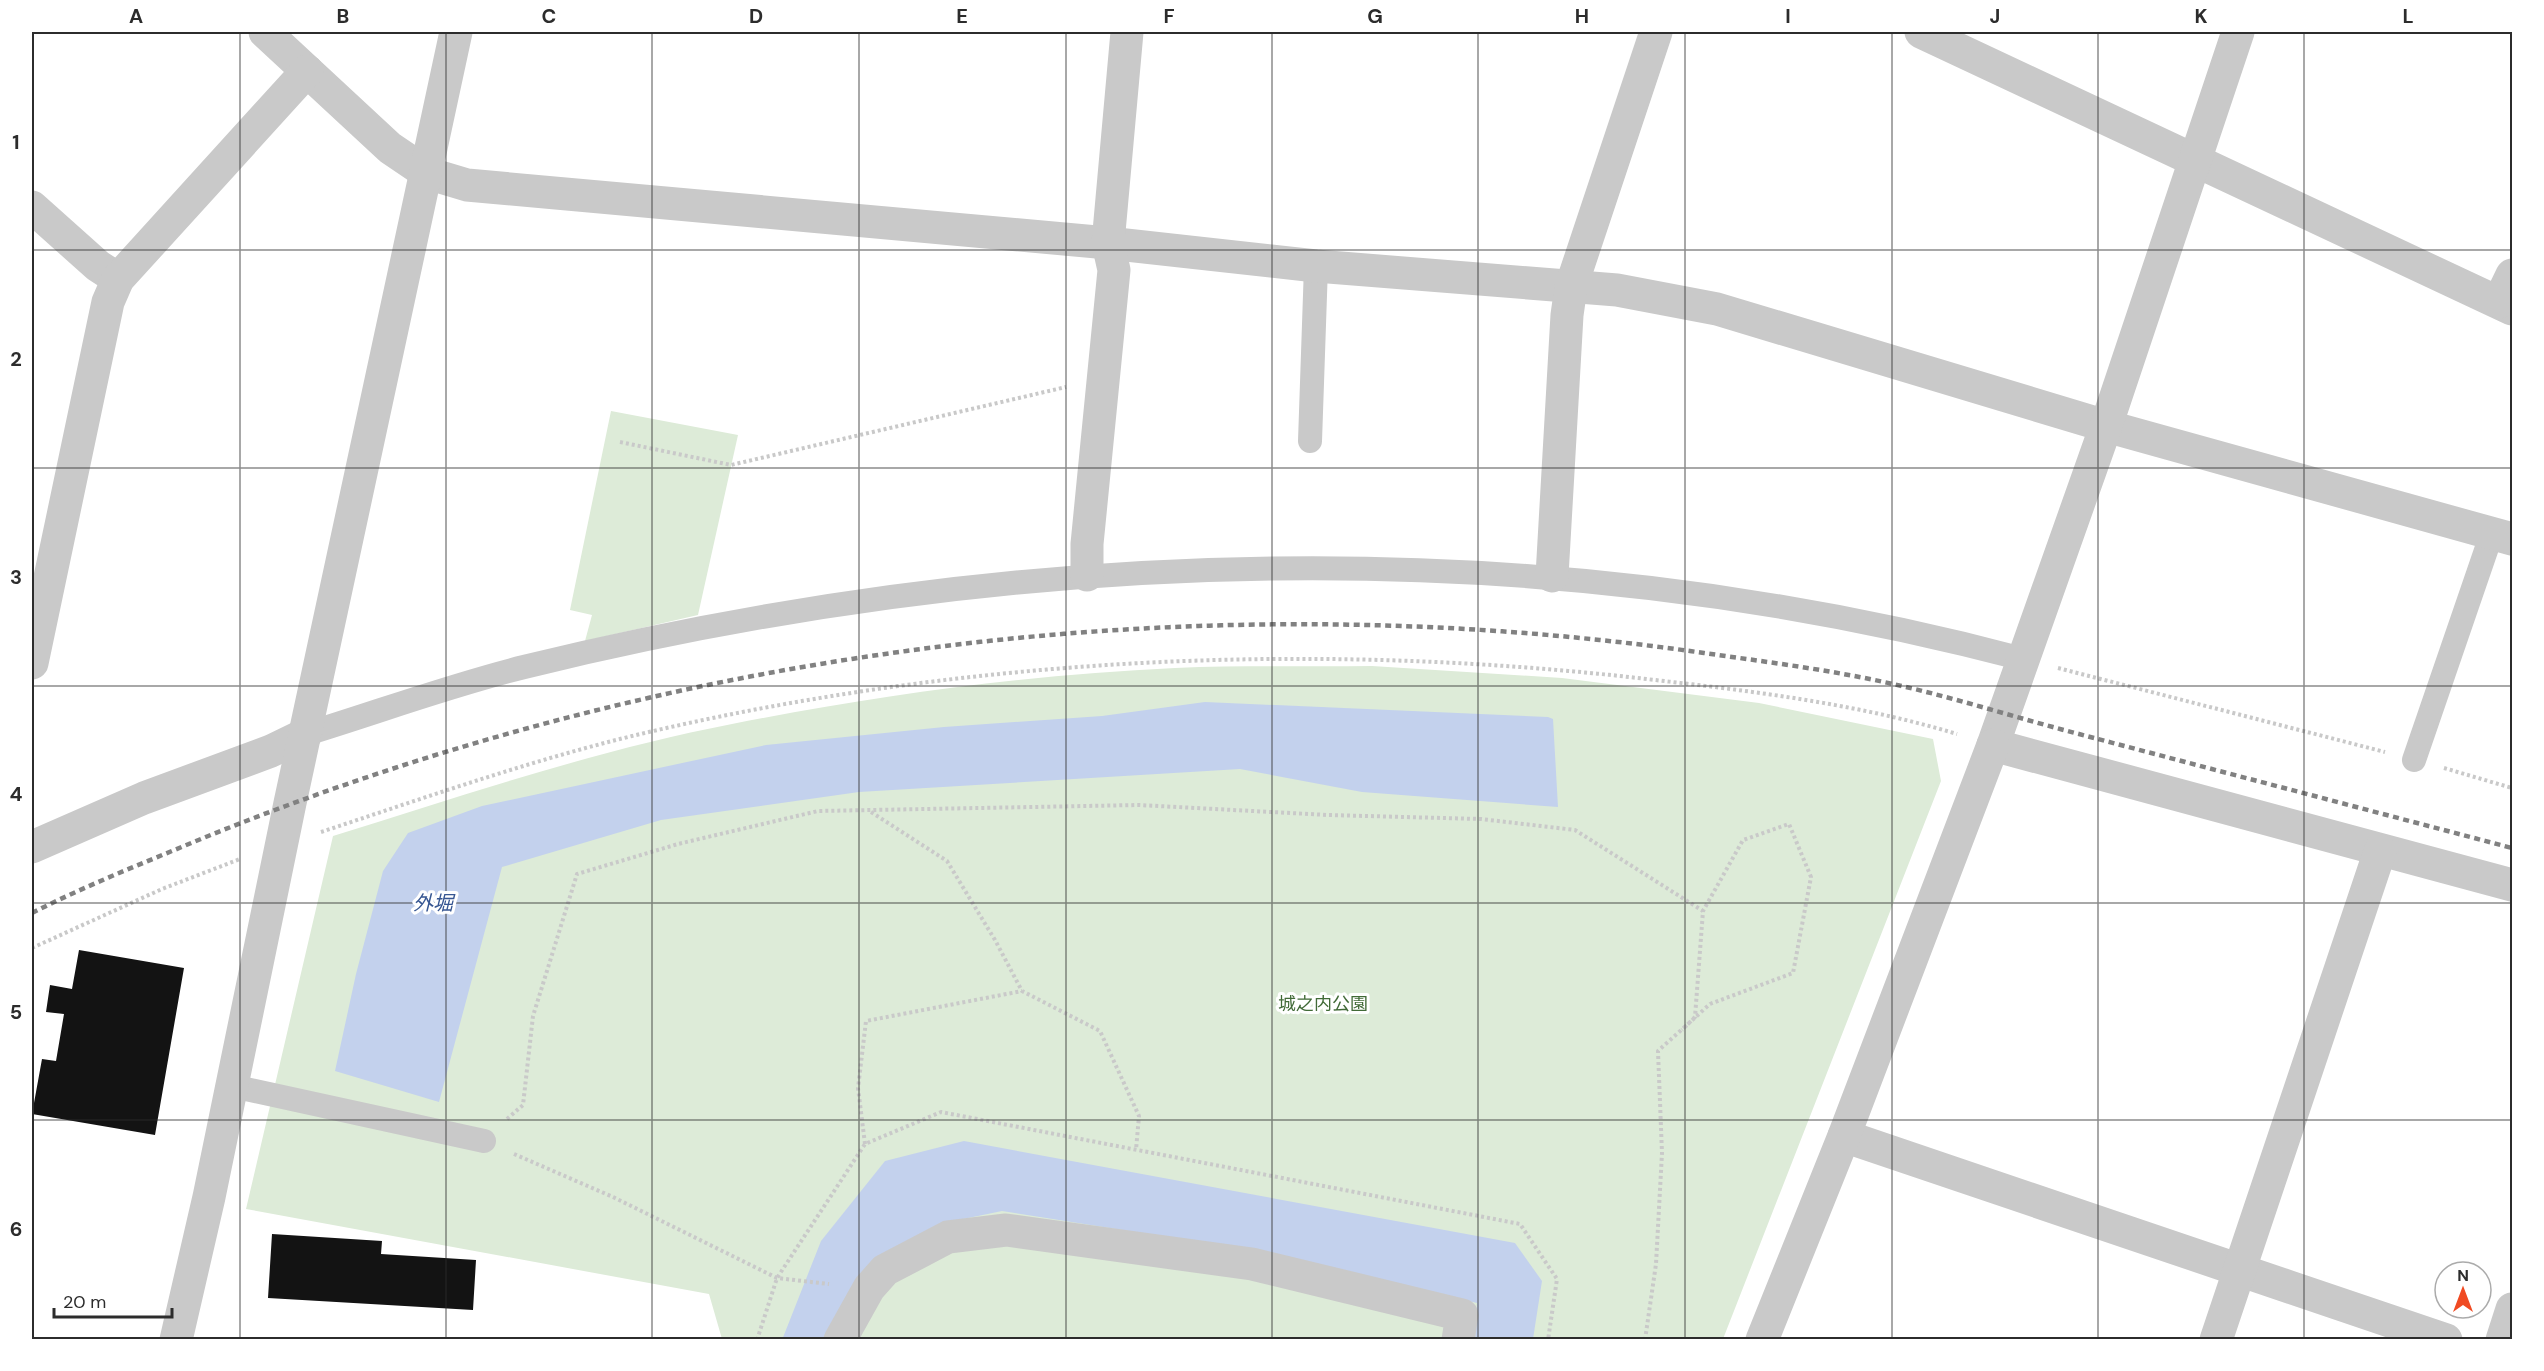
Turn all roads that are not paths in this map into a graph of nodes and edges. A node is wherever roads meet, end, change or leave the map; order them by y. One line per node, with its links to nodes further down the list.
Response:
1 (265, 32): 7 (street)
2 (456, 32): 9 (street)
3 (1127, 32): 11 (street)
4 (1656, 32): 14 (street)
5 (1921, 32): 8 (street)
6 (2238, 32): 8 (street)
7 (307, 70): 9 (street); 13 (street)
8 (2196, 159): 15 (street); 16 (street)
9 (427, 173): 11 (street); 24 (street)
10 (32, 207): 13 (street)
11 (1108, 243): 12 (street); 19 (street)
12 (1316, 266): 14 (street); 17 (lane)
13 (118, 279): 21 (street)
14 (1571, 286): 16 (street); 20 (street)
15 (2508, 295)
16 (2106, 426): 18 (street); 22 (street)
17 (1310, 441)
18 (2502, 536): 26 (lane)
19 (1087, 575): 20 (lane); 24 (lane)
20 (1552, 576): 22 (lane)
21 (40, 583): 23 (street)
22 (2023, 659): 25 (street)
23 (32, 663)
24 (306, 734): 27 (street); 30 (street)
25 (1980, 741): 28 (street); 31 (street)
26 (2414, 760)
27 (32, 847)
28 (2380, 851): 29 (street); 33 (street)
29 (2512, 885)
30 (232, 1086): 32 (lane); 35 (street)
31 (1844, 1136): 33 (street); 38 (street)
32 (484, 1141)
33 (2238, 1268): 39 (street); 40 (street)
34 (2512, 1309): 41 (street)
35 (176, 1340)
36 (840, 1340): 37 (street)
37 (1458, 1340)
38 (1762, 1340)
39 (2216, 1340)
40 (2446, 1340)
41 (2502, 1340)

